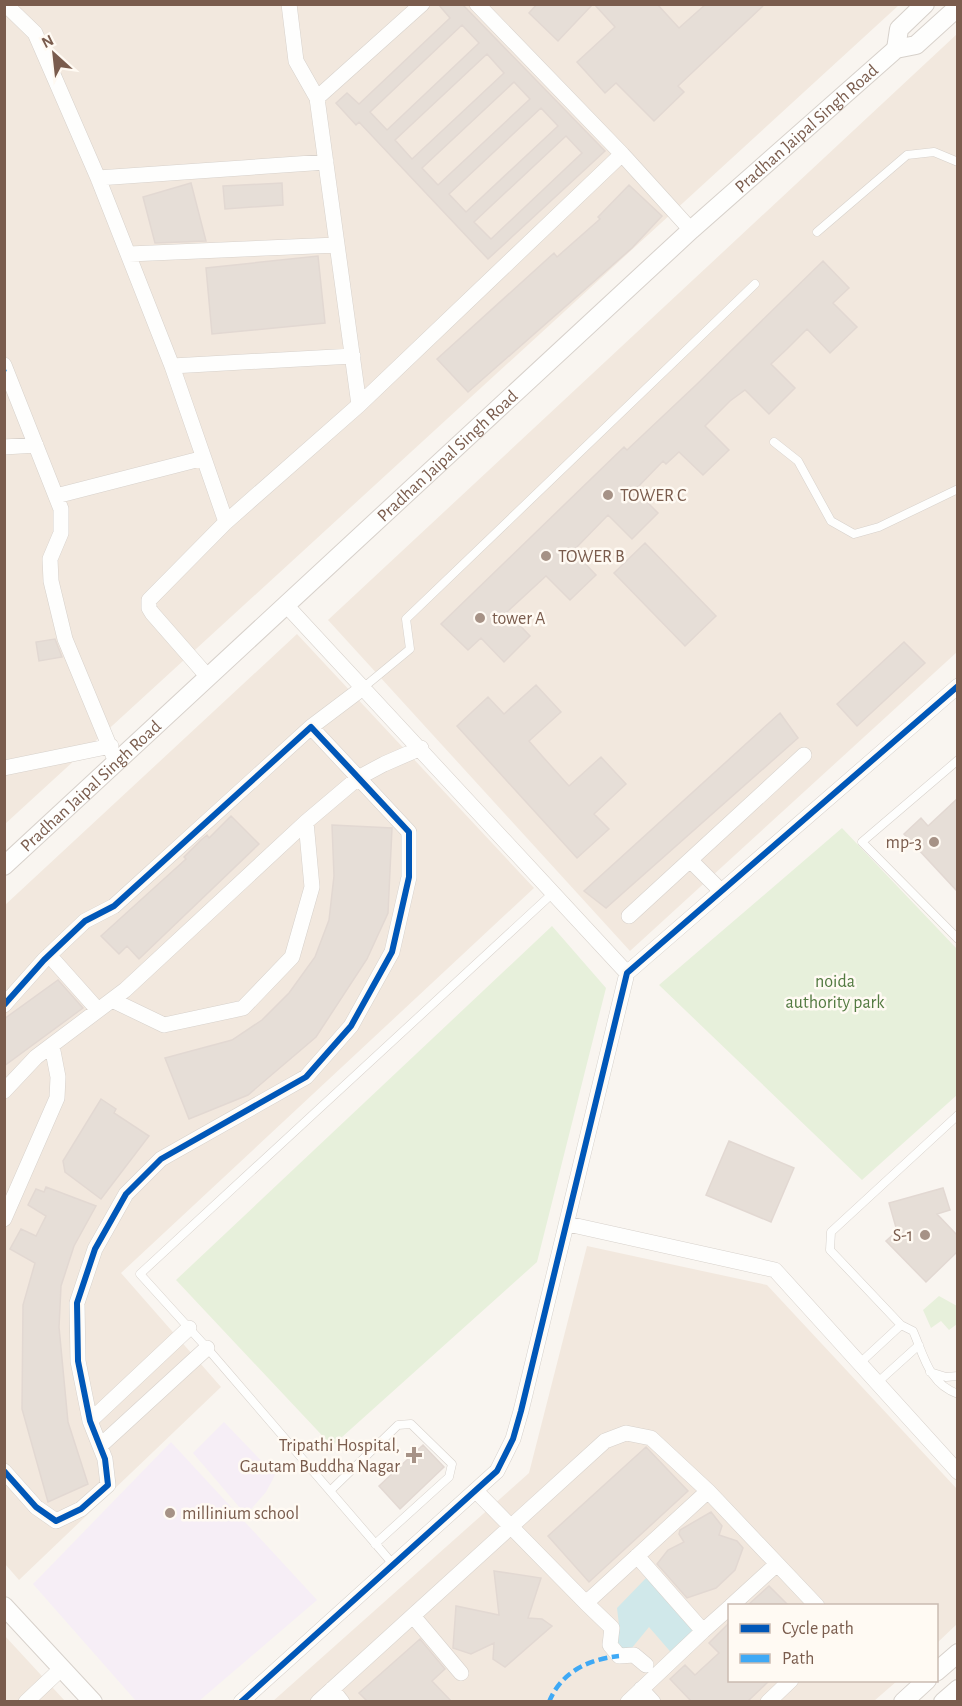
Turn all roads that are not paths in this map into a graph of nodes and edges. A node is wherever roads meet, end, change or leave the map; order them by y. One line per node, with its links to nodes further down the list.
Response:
1 (5, 4): 12 (street)
2 (289, 4): 8 (street)
3 (422, 4): 8 (street)
4 (477, 4): 9 (street)
5 (925, 4): 7 (street, Pradhan Jaipal Singh Road)
6 (957, 7): 7 (street, Pradhan Jaipal Singh Road)
7 (896, 49): 13 (street, Pradhan Jaipal Singh Road)
8 (317, 98): 10 (street)
9 (622, 154): 13 (street); 21 (street)
10 (326, 162): 12 (street); 15 (street)
11 (957, 162): 14 (lane)
12 (98, 178): 16 (street)
13 (691, 230): 29 (street, Pradhan Jaipal Singh Road)
14 (817, 232)
15 (337, 245): 16 (street); 18 (street)
16 (129, 254): 19 (street)
17 (755, 284): 31 (lane)
18 (353, 356): 19 (street); 21 (street)
19 (172, 366): 25 (street)
20 (5, 368): 23 (street)
21 (359, 405): 28 (street)
22 (774, 442): 26 (lane)
23 (36, 445): 24 (street); 27 (street)
24 (4, 447)
25 (204, 458): 27 (street); 28 (street)
26 (957, 489)
27 (56, 496): 35 (street)
28 (226, 522): 30 (street)
29 (286, 604): 30 (street, Pradhan Jaipal Singh Road); 31 (street)
30 (208, 677): 35 (street, Pradhan Jaipal Singh Road)
31 (364, 687): 33 (street); 34 (street)
32 (955, 693): 43 (street)
33 (311, 727): 39 (street); 47 (street)
34 (421, 748): 39 (street); 44 (street)
35 (113, 754): 38 (street); 42 (street, Pradhan Jaipal Singh Road)
36 (804, 755): 41 (street)
37 (957, 760): 46 (lane)
38 (4, 768)
39 (358, 778): 40 (street); 66 (street)
40 (306, 822): 49 (street); 49 (street)
41 (690, 860): 43 (street); 45 (street)
42 (4, 866)
43 (721, 891): 48 (street)
44 (554, 892): 48 (street); 58 (lane)
45 (629, 916)
46 (957, 939)
47 (49, 955): 50 (street); 51 (street)
48 (627, 973): 56 (street)
49 (112, 1000): 51 (street)
50 (4, 1005)
51 (98, 1010): 52 (street)
52 (52, 1046): 53 (street); 55 (street)
53 (4, 1091)
54 (957, 1115): 57 (lane)
55 (4, 1219)
56 (568, 1224): 61 (street); 71 (street)
57 (901, 1325): 59 (lane); 61 (lane)
58 (189, 1328): 60 (lane); 66 (street)
59 (919, 1345): 62 (lane); 64 (lane)
60 (207, 1348): 67 (street); 70 (lane)
61 (861, 1362): 64 (street)
62 (929, 1372): 63 (lane); 65 (lane)
63 (957, 1376)
64 (878, 1382): 69 (street)
65 (957, 1394)
66 (90, 1421): 67 (street)
67 (100, 1446): 68 (street)
68 (4, 1472)
69 (957, 1472)
70 (330, 1491): 74 (lane); 74 (lane)
71 (476, 1491): 73 (street); 76 (street)
72 (708, 1491): 73 (street); 75 (street); 77 (street)
73 (511, 1527): 78 (street); 83 (street)
74 (375, 1544): 76 (lane)
75 (637, 1556): 78 (street); 84 (street)
76 (392, 1563): 97 (street)
77 (777, 1564): 79 (street); 80 (street)
78 (586, 1603): 86 (street)
79 (732, 1604)
80 (816, 1604)
81 (4, 1606): 87 (street)
82 (728, 1608): 84 (street)
83 (413, 1616): 89 (street); 92 (street)
84 (704, 1631): 93 (street)
85 (957, 1653): 88 (street)
86 (646, 1665)
87 (62, 1668): 95 (street); 96 (street)
88 (938, 1670)
89 (461, 1673)
90 (789, 1682): 102 (street)
91 (925, 1682): 103 (street)
92 (332, 1689): 98 (street); 99 (street)
93 (641, 1689): 100 (street); 101 (street)
94 (957, 1689): 104 (street)
95 (26, 1701)
96 (93, 1701)
97 (240, 1701)
98 (318, 1701)
99 (342, 1701)
100 (628, 1701)
101 (653, 1701)
102 (768, 1701)
103 (903, 1701)
104 (943, 1701)

